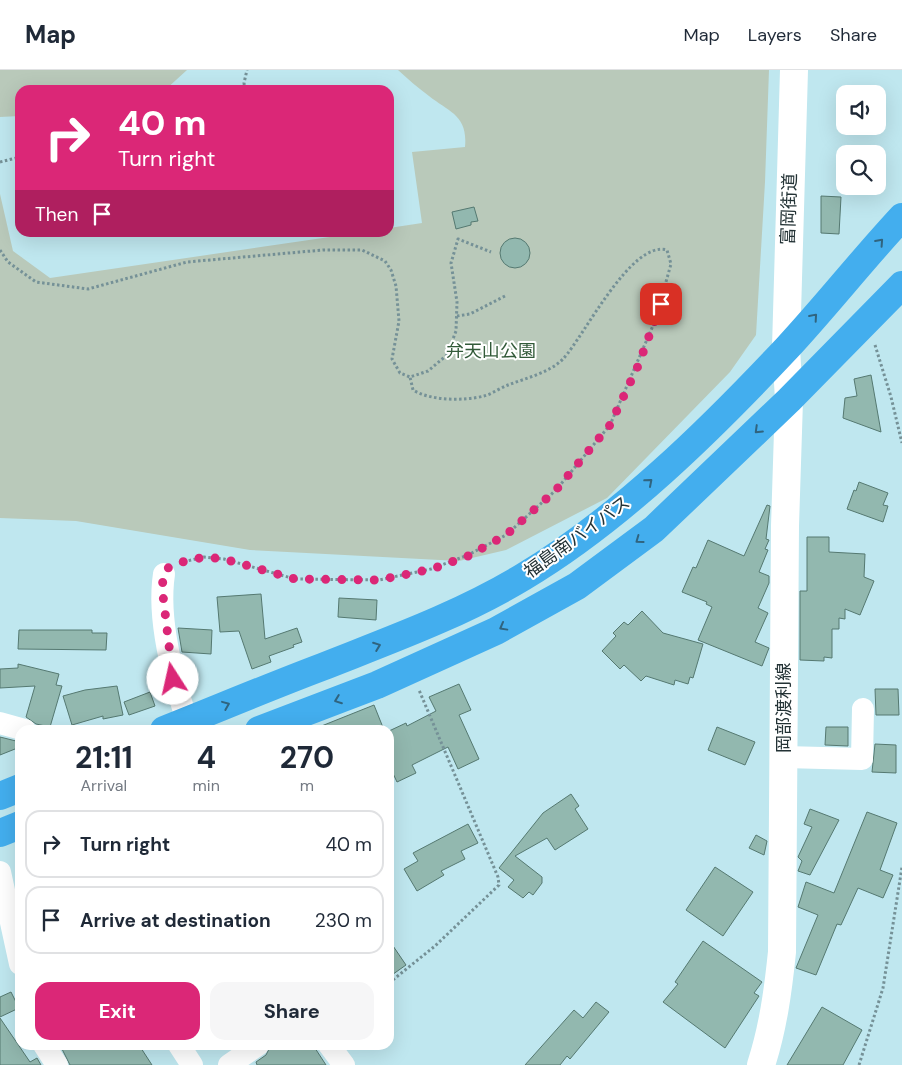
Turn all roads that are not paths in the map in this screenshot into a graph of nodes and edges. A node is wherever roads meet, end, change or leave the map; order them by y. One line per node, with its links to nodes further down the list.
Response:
1 (794, 70): 4 (main road, 富岡街道)
2 (902, 217): 4 (highway, 福島南バイパス, one-way to 2)
3 (897, 291): 5 (highway, 福島南バイパス)
4 (786, 348): 5 (main road, 岡部渡利線); 9 (highway, 福島南バイパス, one-way to 4)
5 (789, 400): 10 (highway, 福島南バイパス, one-way to 10); 12 (main road, 岡部渡利線)
6 (164, 574): 9 (street)
7 (863, 709): 12 (street)
8 (0, 723): 11 (street)
9 (176, 725)
10 (272, 725)
11 (15, 727)
12 (784, 757): 27 (main road, 岡部渡利線)
13 (15, 790): 14 (highway)
14 (0, 796)
15 (15, 827): 16 (highway)
16 (0, 833)
17 (0, 872): 18 (street)
18 (15, 941)
19 (47, 1050): 23 (street)
20 (182, 1050): 24 (street)
21 (251, 1050): 25 (street)
22 (333, 1050): 26 (street)
23 (57, 1065)
24 (192, 1065)
25 (229, 1065)
26 (344, 1065)
27 (761, 1065)

